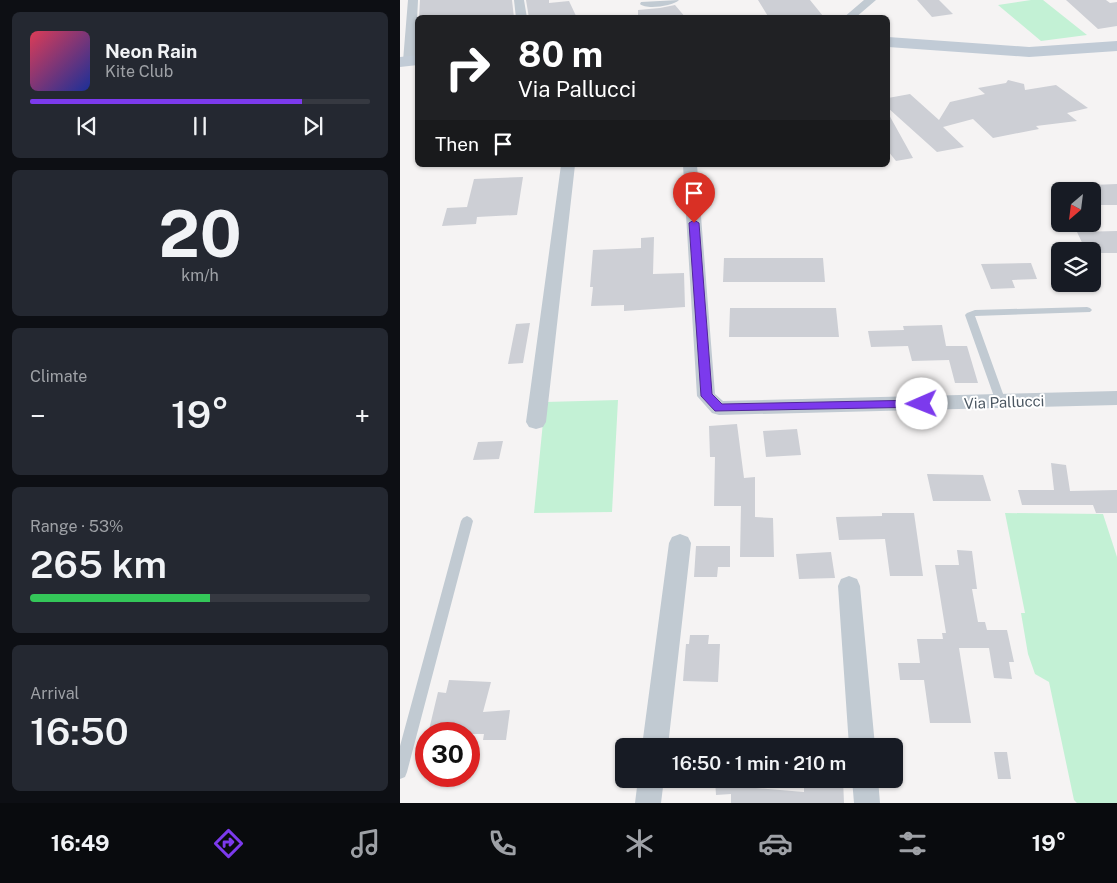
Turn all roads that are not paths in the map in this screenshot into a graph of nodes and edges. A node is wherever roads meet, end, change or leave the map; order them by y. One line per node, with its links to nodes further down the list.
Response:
1 (519, 0): 7 (street)
2 (674, 0): 5 (street)
3 (866, 1): 9 (street)
4 (413, 2): 6 (street); 12 (street)
5 (644, 2): 8 (street)
6 (400, 4)
7 (522, 15)
8 (650, 15)
9 (851, 15)
10 (890, 42): 11 (street)
11 (1117, 46)
12 (409, 61)
13 (568, 167): 18 (street)
14 (690, 167): 17 (street, Via Pallucci)
15 (1087, 310): 17 (lane)
16 (1117, 398): 17 (street, Via Pallucci)
17 (1001, 402)
18 (536, 422)
19 (467, 521): 24 (lane)
20 (680, 543): 22 (street)
21 (849, 586): 23 (street)
22 (656, 738)
23 (861, 738)
24 (400, 772)
25 (650, 788): 27 (street)
26 (866, 788): 28 (street)
27 (648, 803)
28 (867, 803)

